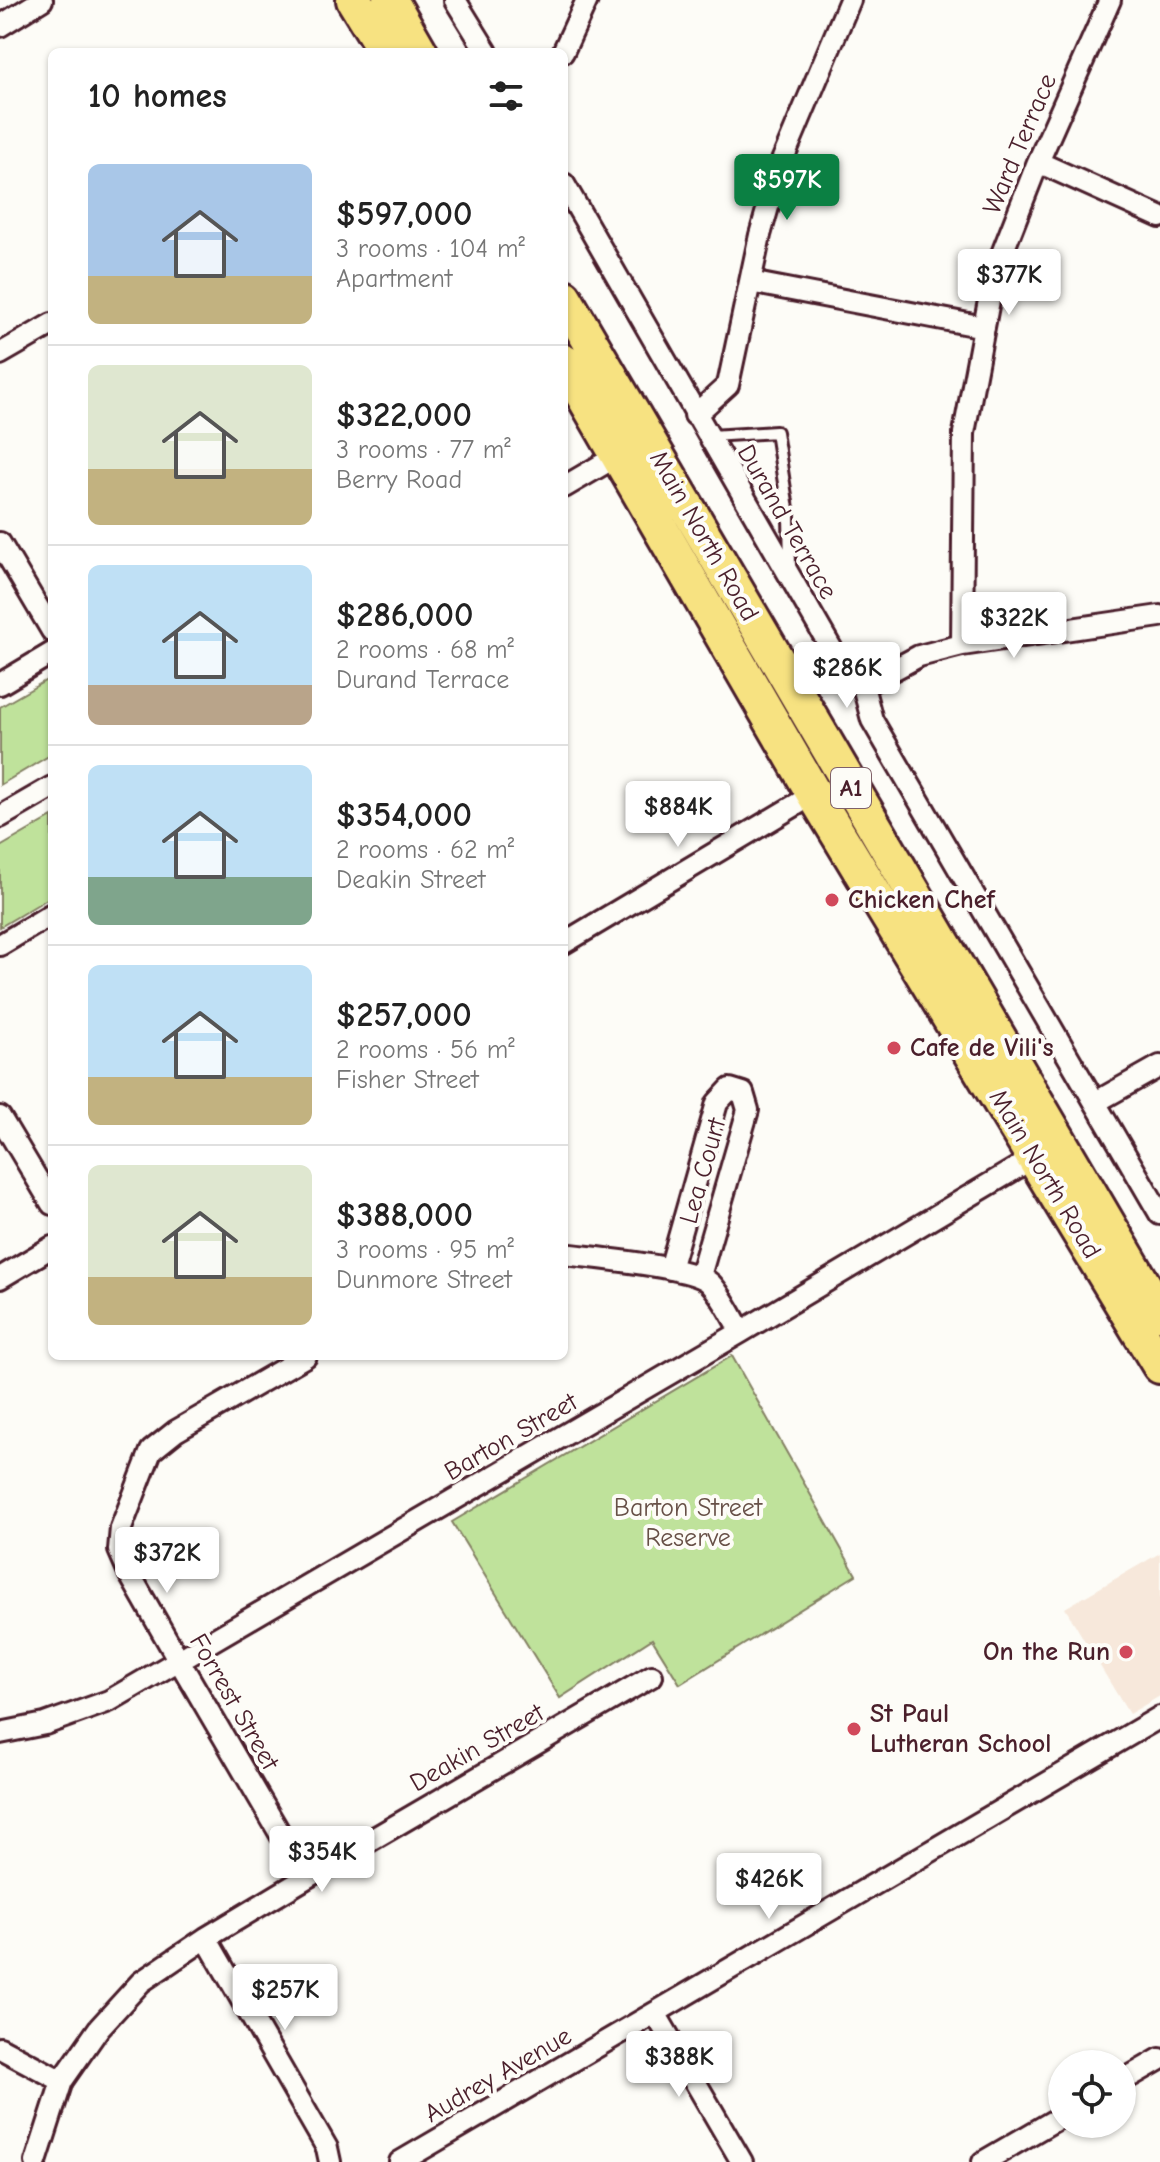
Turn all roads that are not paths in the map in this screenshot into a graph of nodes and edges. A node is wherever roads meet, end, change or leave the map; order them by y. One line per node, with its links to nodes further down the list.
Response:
1 (42, 0): 8 (street)
2 (354, 0): 9 (highway)
3 (390, 0): 10 (highway)
4 (455, 0): 11 (street)
5 (587, 0): 12 (street)
6 (850, 0): 16 (street)
7 (1103, 2): 13 (street, Ward Terrace)
8 (0, 26)
9 (384, 48)
10 (418, 48)
11 (485, 48)
12 (565, 48)
13 (1038, 162): 15 (street); 19 (street, Ward Terrace)
14 (568, 191): 22 (street, Durand Terrace)
15 (1160, 217)
16 (750, 282): 19 (street); 22 (street)
17 (568, 304): 24 (highway, Main North Road / A1)
18 (48, 326): 20 (street)
19 (984, 327): 31 (street, Ward Terrace)
20 (0, 354)
21 (568, 369): 25 (highway, Main North Road / A1)
22 (695, 415): 23 (street, Durand Terrace)
23 (708, 436): 28 (street, Durand Terrace); 28 (lane)
24 (646, 438): 25 (highway); 52 (highway, Main North Road / A1)
25 (617, 456): 26 (street); 36 (highway, Main North Road / A1)
26 (568, 485)
27 (0, 543): 30 (street)
28 (790, 578): 34 (street, Durand Terrace)
29 (1160, 616): 31 (street)
30 (48, 624)
31 (962, 645): 34 (street)
32 (48, 655): 33 (street)
33 (0, 684)
34 (863, 686): 42 (street, Durand Terrace)
35 (48, 789): 37 (street)
36 (814, 794): 39 (street); 44 (highway, Main North Road / A1)
37 (0, 817)
38 (48, 916): 40 (street)
39 (568, 934)
40 (0, 945)
41 (1160, 1066): 42 (street)
42 (1096, 1102): 46 (street, Durand Terrace)
43 (0, 1117): 45 (street)
44 (1035, 1157): 53 (street, Barton Street); 55 (highway, Main North Road / A1)
45 (48, 1197)
46 (1160, 1214)
47 (48, 1249): 51 (street)
48 (568, 1255): 49 (street)
49 (670, 1269): 50 (street); 50 (street, Lea Court)
50 (700, 1276): 53 (street)
51 (0, 1278)
52 (1160, 1313)
53 (741, 1332): 56 (street, Barton Street)
54 (299, 1360): 56 (street, Forrest Street)
55 (1160, 1366)
56 (180, 1661): 59 (street, Barton Street); 60 (street, Forrest Street)
57 (652, 1676): 60 (street, Deakin Street)
58 (1160, 1717): 62 (street, Audrey Avenue)
59 (0, 1733)
60 (306, 1878): 61 (street, Deakin Street)
61 (206, 1938): 66 (street, Deakin Street); 68 (street)
62 (655, 2013): 72 (street, Audrey Avenue); 73 (street)
63 (0, 2048): 66 (street)
64 (1160, 2059): 65 (street)
65 (1136, 2073)
66 (62, 2081): 70 (street, Deakin Street)
67 (1048, 2124): 69 (street)
68 (328, 2155): 71 (street)
69 (987, 2161)
70 (36, 2162)
71 (345, 2162)
72 (400, 2162)
73 (742, 2162)

